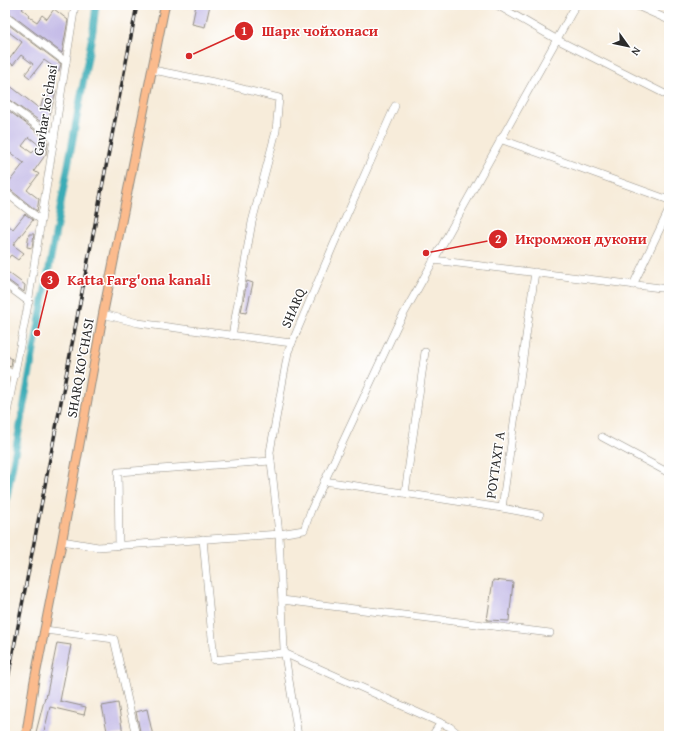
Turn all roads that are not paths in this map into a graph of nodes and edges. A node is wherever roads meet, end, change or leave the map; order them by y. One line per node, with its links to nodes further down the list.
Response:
1 (75, 5): 9 (street, Gavhar koʻchasi)
2 (165, 5): 10 (main road, SHARQ KO'CHASI)
3 (497, 5): 8 (street)
4 (576, 5): 8 (street)
5 (635, 5): 7 (street)
6 (5, 16): 9 (street)
7 (669, 20)
8 (556, 40): 11 (street); 15 (street)
9 (66, 62): 14 (street, Gavhar koʻchasi)
10 (153, 70): 26 (main road, SHARQ KO'CHASI); 27 (street)
11 (669, 96)
12 (5, 102): 14 (street)
13 (395, 106): 28 (street, SHARQ)
14 (54, 138): 19 (street, Gavhar koʻchasi)
15 (500, 140): 17 (street); 20 (street)
16 (5, 192): 19 (street)
17 (669, 200)
18 (669, 210): 23 (street)
19 (42, 220): 25 (street, Gavhar koʻchasi)
20 (433, 260): 21 (street); 36 (street)
21 (535, 272): 23 (street); 38 (street, POYTAXT A)
22 (5, 284): 25 (street)
23 (633, 285): 24 (street)
24 (669, 290)
25 (29, 302): 31 (street, Gavhar koʻchasi)
26 (103, 314): 27 (street); 42 (main road, SHARQ KO'CHASI)
27 (232, 336): 28 (street)
28 (292, 343): 34 (street, SHARQ)
29 (425, 352): 37 (street)
30 (5, 370): 31 (street)
31 (14, 374): 32 (street, Gavhar koʻchasi)
32 (5, 424)
33 (602, 437): 35 (street)
34 (271, 461): 40 (street, SHARQ); 43 (street)
35 (669, 473)
36 (324, 481): 37 (street, POYTAXT A); 40 (street)
37 (405, 493): 38 (street, POYTAXT A)
38 (502, 508): 39 (street)
39 (540, 515)
40 (279, 534): 41 (street); 44 (street, SHARQ)
41 (203, 540): 43 (street); 47 (street)
42 (62, 541): 43 (street); 45 (main road, SHARQ KO'CHASI)
43 (119, 546)
44 (282, 600): 46 (street); 47 (street, SHARQ)
45 (45, 630): 49 (main road, SHARQ KO'CHASI); 50 (street)
46 (550, 633)
47 (284, 653): 48 (street); 51 (street, SHARQ)
48 (440, 724): 52 (street); 53 (street)
49 (26, 736)
50 (136, 736)
51 (298, 736)
52 (432, 736)
53 (461, 736)

